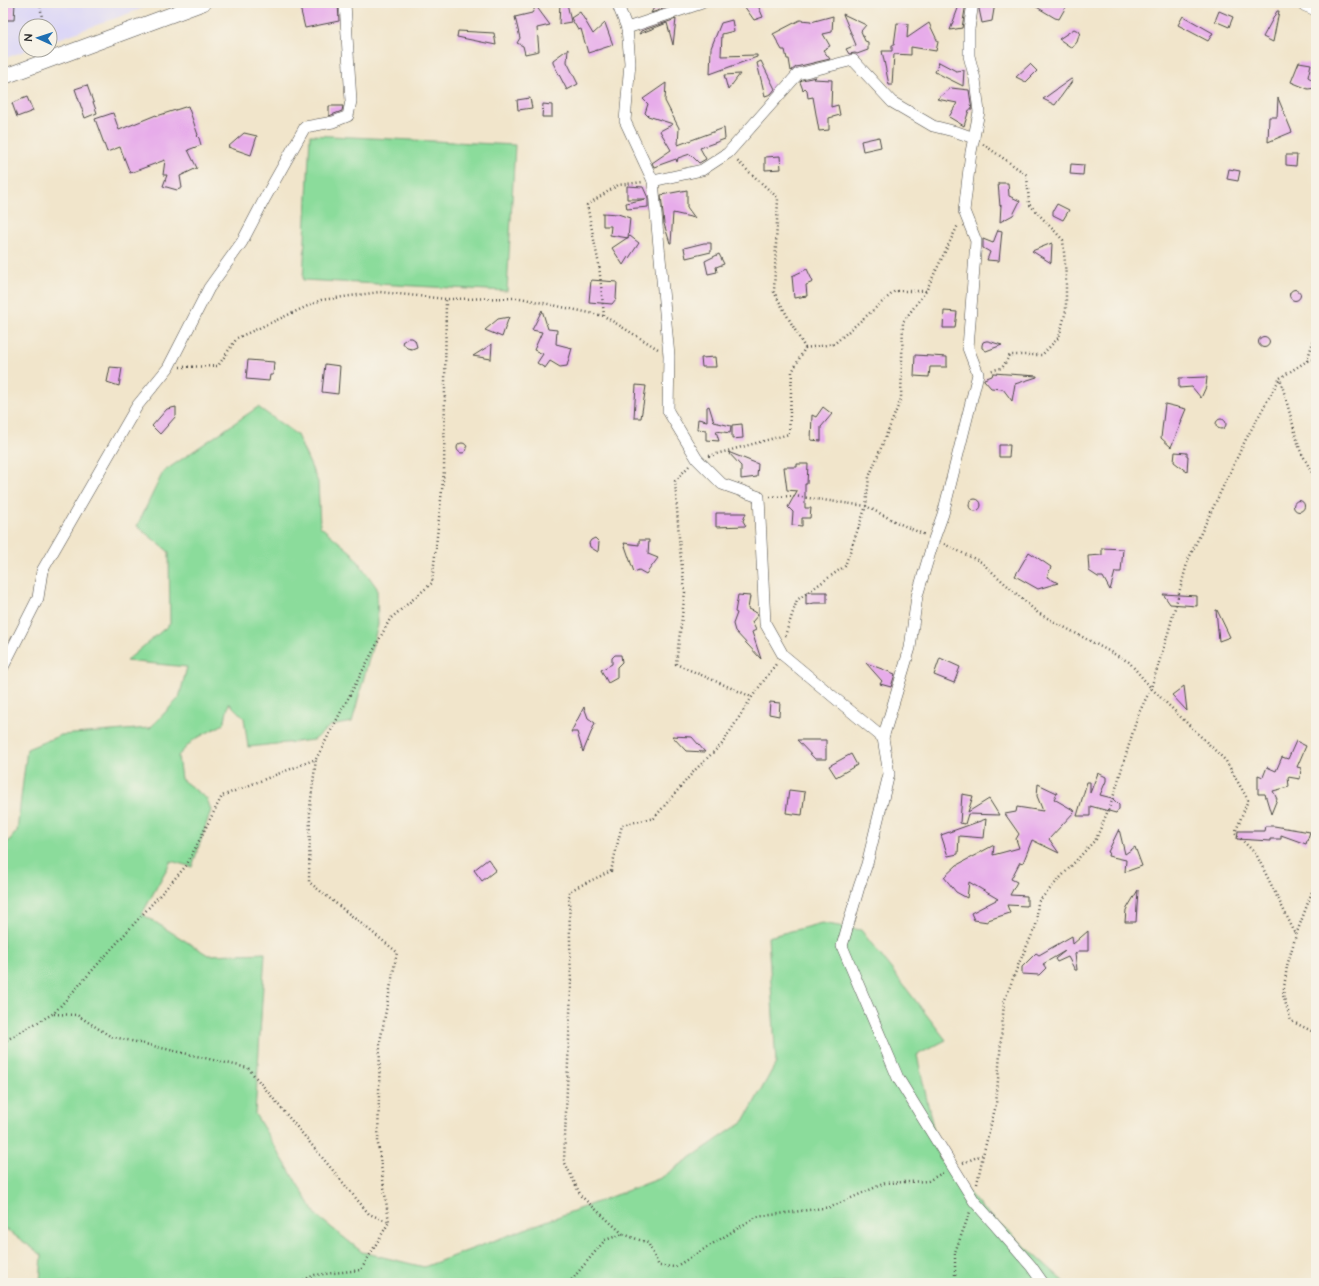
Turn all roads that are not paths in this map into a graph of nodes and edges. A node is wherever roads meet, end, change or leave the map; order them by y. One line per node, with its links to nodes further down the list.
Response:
1 (203, 3): 9 (street)
2 (345, 3): 12 (street)
3 (617, 3): 8 (street)
4 (702, 3): 8 (street)
5 (973, 3): 10 (street)
6 (1306, 3): 7 (main road)
7 (1316, 7)
8 (626, 28): 11 (street)
9 (3, 77)
10 (974, 138): 11 (street); 13 (street)
11 (654, 181): 13 (street)
12 (3, 668)
13 (883, 738): 14 (street)
14 (1043, 1283)

